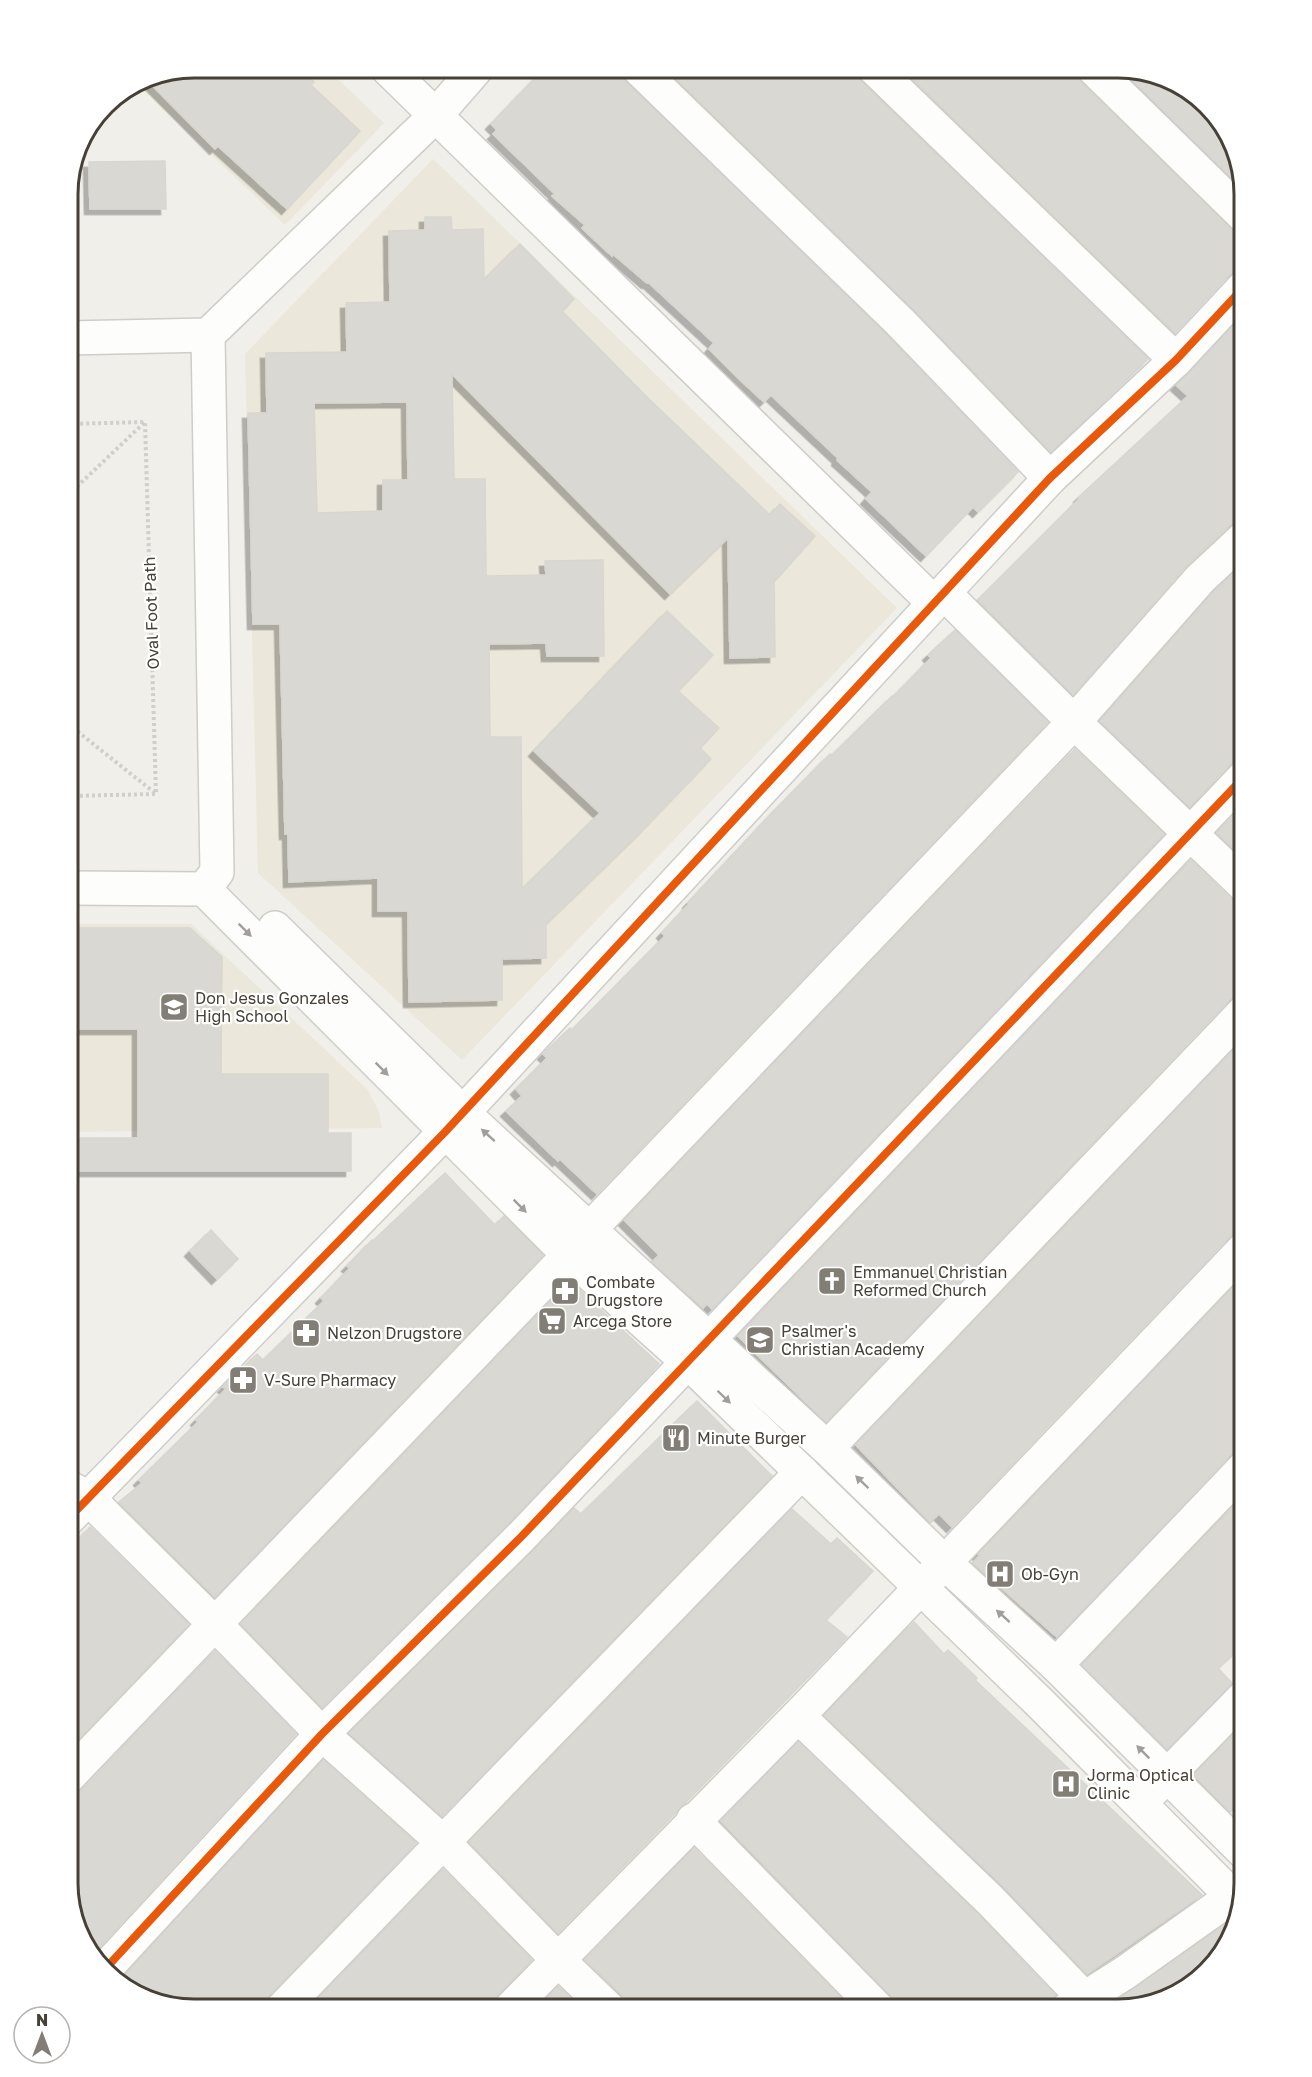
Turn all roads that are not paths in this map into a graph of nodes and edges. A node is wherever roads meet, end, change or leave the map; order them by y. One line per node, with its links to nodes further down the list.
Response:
1 (397, 78): 6 (street)
2 (468, 78): 6 (street)
3 (648, 78): 12 (street)
4 (884, 78): 11 (street)
5 (1102, 78): 7 (street)
6 (436, 115): 9 (street); 14 (street)
7 (1234, 205)
8 (1234, 298): 11 (street)
9 (208, 335): 10 (street); 19 (street)
10 (78, 338)
11 (1176, 360): 12 (street)
12 (1050, 478): 14 (street)
13 (1234, 548): 15 (street)
14 (939, 598): 15 (street); 22 (street)
15 (1074, 722): 17 (street); 23 (street)
16 (1234, 789): 17 (street)
17 (1192, 834): 18 (street); 26 (street)
18 (1234, 874)
19 (210, 880): 20 (street); 22 (street)
20 (78, 887)
21 (1234, 1023): 27 (street)
22 (454, 1122): 23 (street, one-way to 22); 24 (street, one-way to 24); 30 (street)
23 (590, 1229): 26 (street)
24 (569, 1255): 26 (street); 34 (street)
25 (1234, 1261): 32 (street)
26 (698, 1352): 27 (street); 28 (street, one-way to 28); 38 (street)
27 (827, 1448): 32 (street, one-way to 27)
28 (802, 1472): 33 (street); 44 (street)
29 (1234, 1479): 35 (street)
30 (78, 1497)
31 (78, 1504): 34 (street)
32 (944, 1562): 33 (street); 35 (street, one-way to 32)
33 (920, 1588): 37 (street); 41 (street)
34 (214, 1623): 38 (street); 39 (street)
35 (1056, 1665): 40 (street, one-way to 35)
36 (1234, 1708): 40 (street)
37 (798, 1716): 42 (street); 53 (street)
38 (322, 1734): 44 (street); 48 (street)
39 (78, 1766)
40 (1167, 1775): 41 (street); 43 (street)
41 (1140, 1804): 45 (street)
42 (693, 1820): 47 (street); 52 (street)
43 (1234, 1841)
44 (443, 1842): 47 (street); 49 (street)
45 (1233, 1896)
46 (1232, 1901): 54 (street)
47 (558, 1960): 50 (street); 51 (street)
48 (110, 1963)
49 (292, 1999)
50 (520, 1999)
51 (599, 1999)
52 (868, 1999)
53 (1072, 1999)
54 (1084, 1999)

